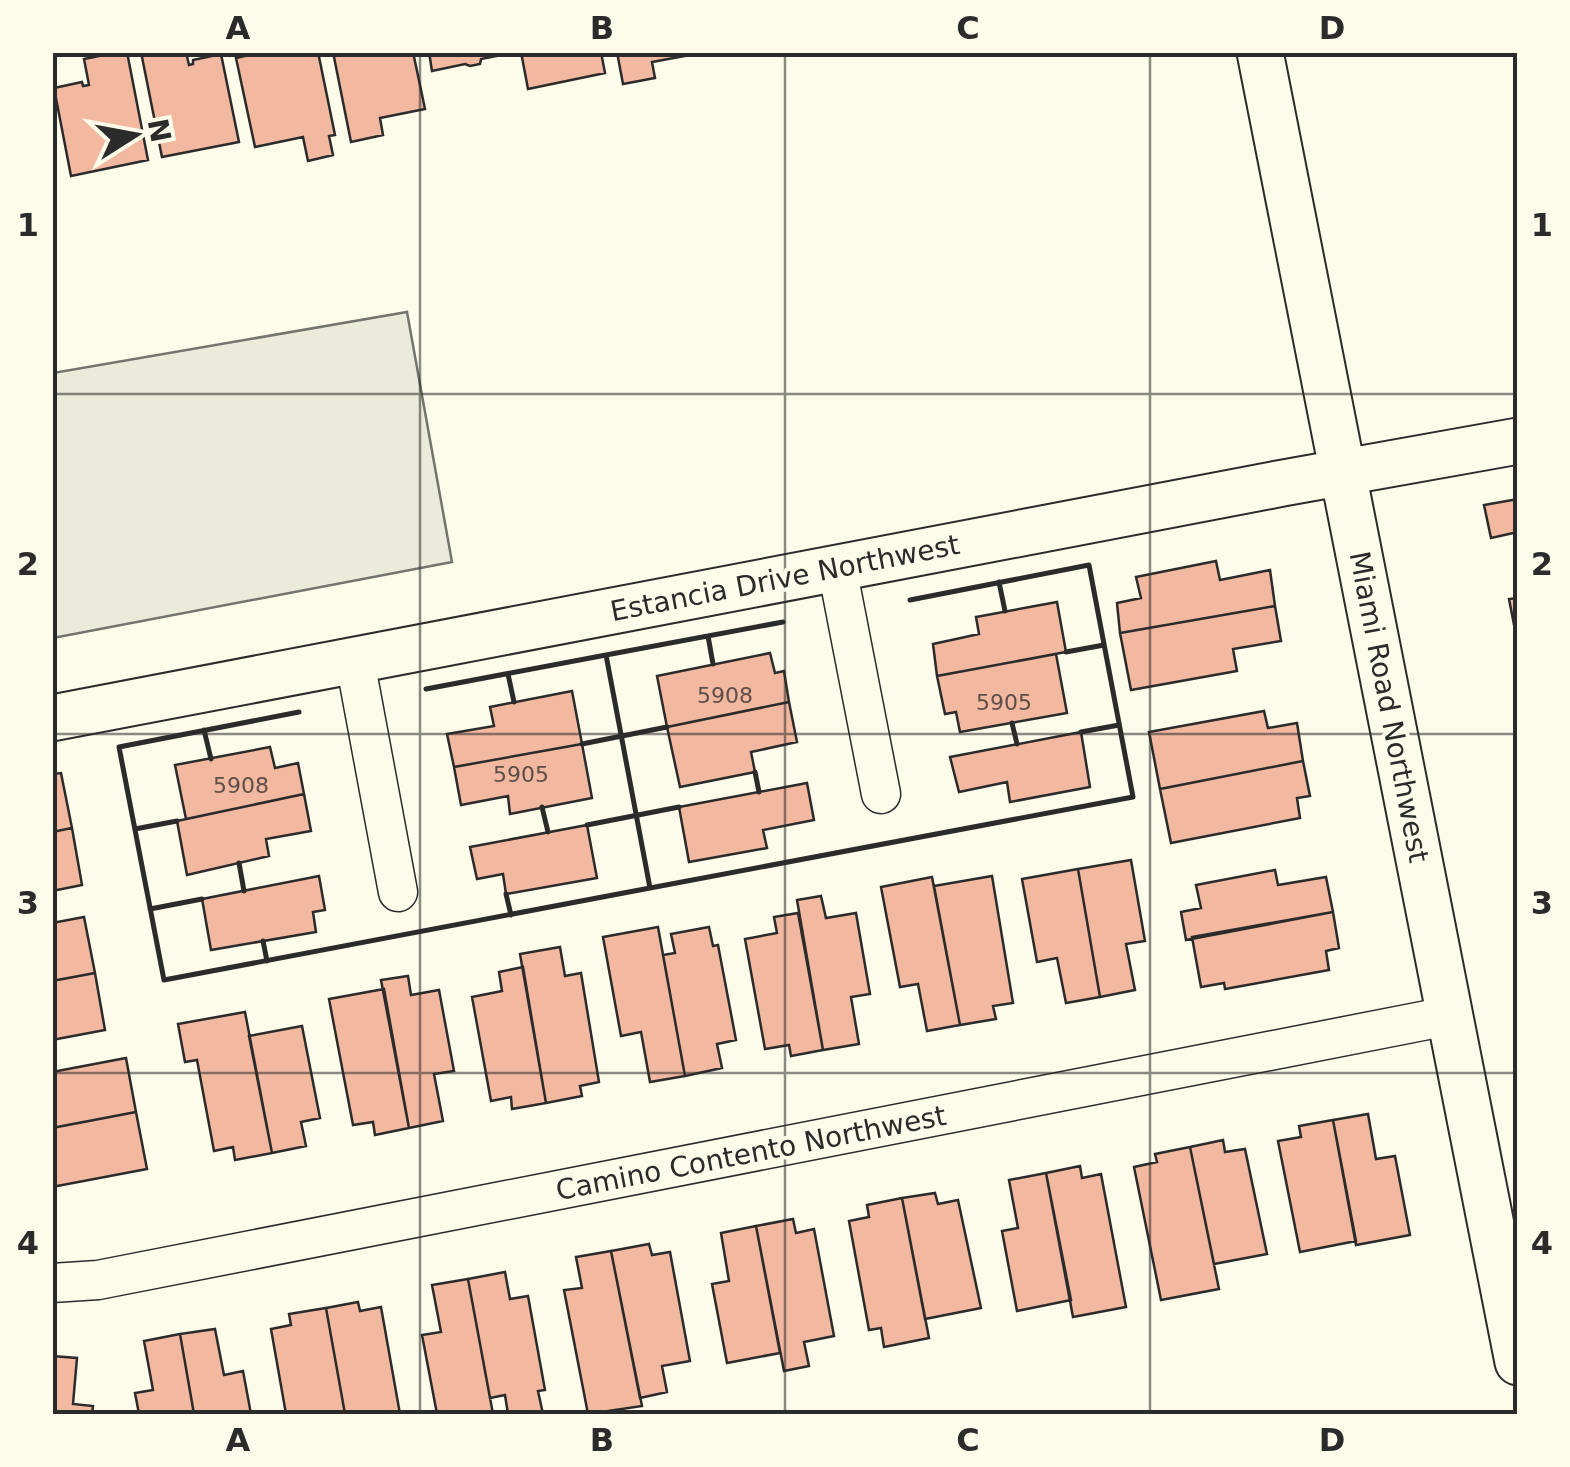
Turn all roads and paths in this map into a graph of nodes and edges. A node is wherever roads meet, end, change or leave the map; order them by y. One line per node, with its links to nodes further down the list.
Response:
1 (1260, 52): 3 (street, Miami Road Northwest)
2 (1518, 441): 3 (street, Estancia Drive Northwest)
3 (1344, 473): 4 (street, Estancia Drive Northwest); 9 (street, Miami Road Northwest)
4 (838, 568): 5 (street, Estancia Drive Northwest); 7 (street)
5 (355, 661): 6 (street, Estancia Drive Northwest); 8 (street)
6 (52, 718)
7 (882, 794)
8 (398, 892)
9 (1448, 1016): 10 (street, Camino Contento Northwest); 11 (street, Miami Road Northwest)
10 (52, 1283)
11 (1518, 1362)

